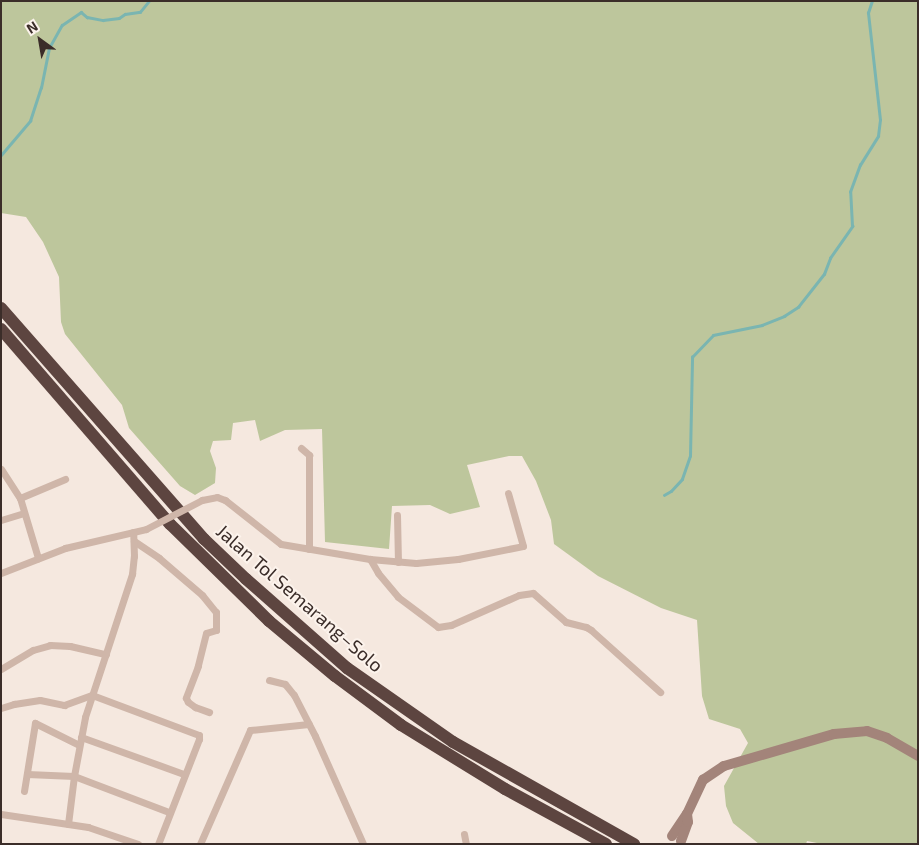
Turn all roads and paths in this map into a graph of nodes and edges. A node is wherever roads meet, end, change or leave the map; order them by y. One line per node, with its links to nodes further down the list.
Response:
1 (1, 308): 44 (highway, Jalan Tol Semarang–Solo)
2 (1, 329): 43 (highway, Jalan Tol Semarang–Solo)
3 (301, 448): 13 (street)
4 (1, 468): 7 (street)
5 (66, 479): 7 (street)
6 (508, 492): 16 (street)
7 (20, 498): 8 (street)
8 (24, 513): 10 (street); 14 (street)
9 (396, 516): 16 (street)
10 (1, 520)
11 (133, 532): 12 (street); 13 (street, bridge); 14 (street)
12 (134, 541): 18 (street); 24 (street)
13 (309, 549): 15 (street)
14 (38, 558): 17 (street)
15 (370, 559): 16 (street); 21 (street)
16 (398, 562)
17 (1, 573)
18 (106, 654): 19 (street); 22 (street)
19 (1, 669)
20 (268, 680): 25 (street)
21 (660, 692)
22 (92, 695): 23 (street); 26 (street); 30 (street)
23 (1, 708)
24 (209, 712)
25 (309, 724): 40 (street); 41 (street)
26 (81, 737): 27 (street); 30 (street)
27 (79, 745): 29 (street); 31 (street)
28 (918, 756): 37 (street)
29 (27, 774): 31 (street); 32 (street)
30 (184, 774): 33 (street)
31 (74, 776): 33 (street); 35 (street)
32 (24, 791)
33 (169, 812): 39 (street)
34 (1, 814): 35 (street)
35 (68, 824): 38 (street)
36 (464, 834): 42 (street)
37 (676, 838)
38 (138, 844)
39 (158, 844)
40 (200, 844)
41 (363, 844)
42 (466, 844)
43 (606, 844)
44 (634, 844)

